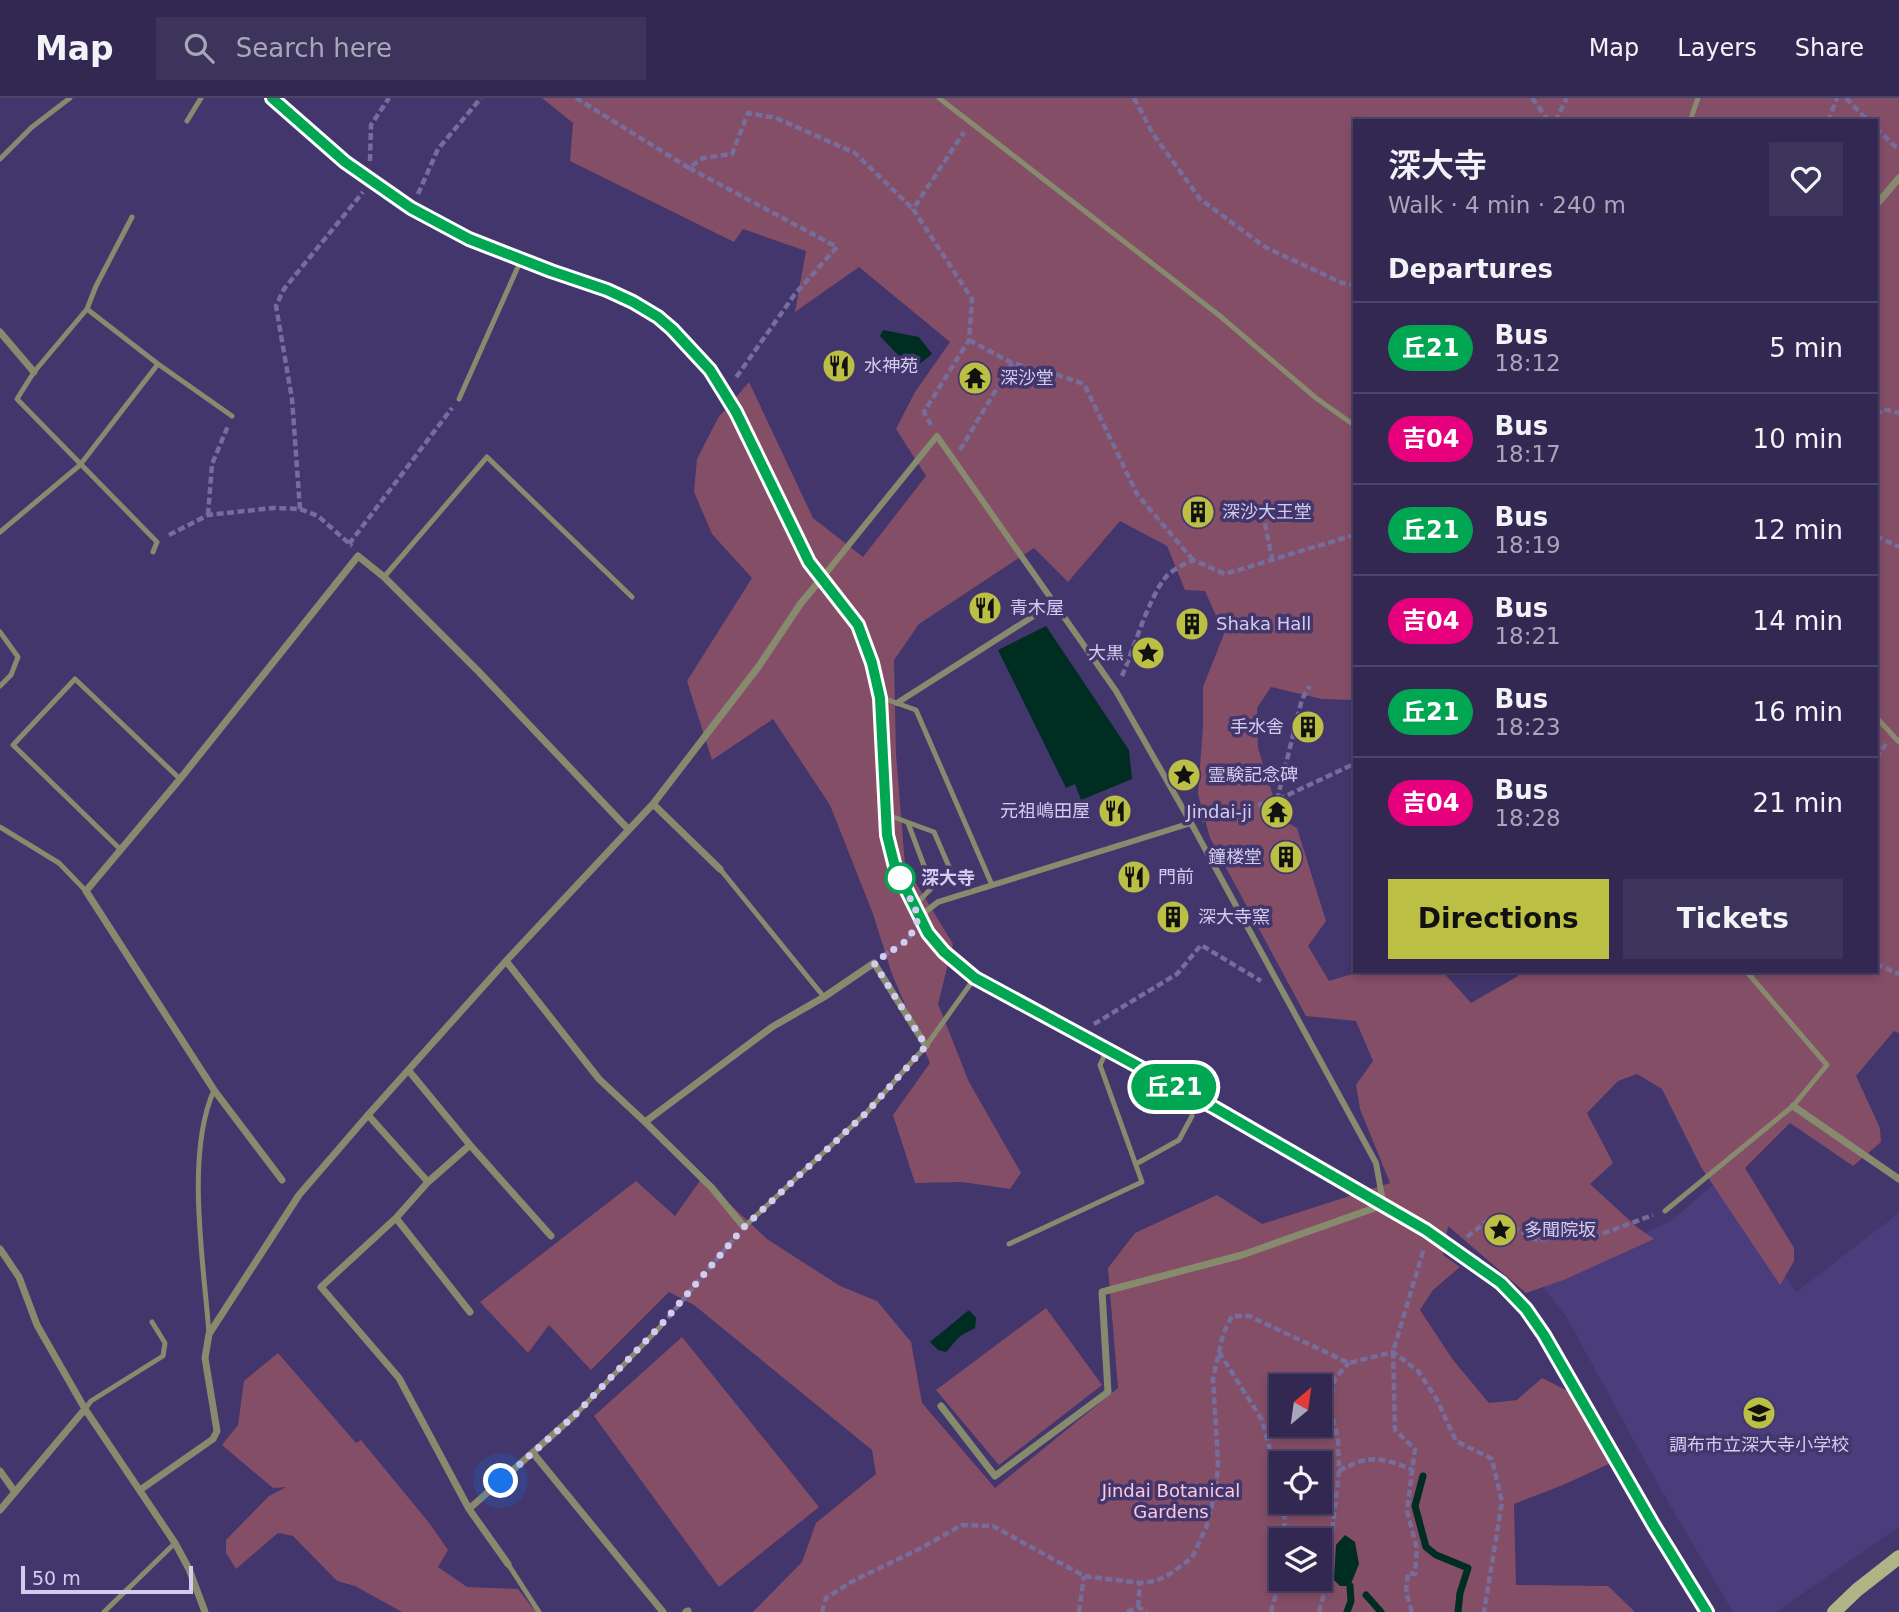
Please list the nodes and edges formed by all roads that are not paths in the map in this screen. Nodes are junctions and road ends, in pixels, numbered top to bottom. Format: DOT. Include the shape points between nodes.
graph roads {
  1 [pos="70,98"];
  2 [pos="201,98"];
  3 [pos="272,98"];
  4 [pos="939,98"];
  5 [pos="1698,98"];
  6 [pos="1691,119"];
  7 [pos="187,121"];
  8 [pos="0,159"];
  9 [pos="1899,178"];
  10 [pos="1878,203"];
  11 [pos="132,217"];
  12 [pos="521,260"];
  13 [pos="87,309"];
  14 [pos="0,332"];
  15 [pos="158,364"];
  16 [pos="34,372"];
  17 [pos="459,399"];
  18 [pos="232,415"];
  19 [pos="1353,424"];
  20 [pos="80,465"];
  21 [pos="0,531"];
  22 [pos="153,552"];
  23 [pos="384,577"];
  24 [pos="822,578"];
  25 [pos="632,597"];
  26 [pos="1054,603"];
  27 [pos="0,632"];
  28 [pos="0,686"];
  29 [pos="880,698"];
  30 [pos="897,704"];
  31 [pos="1878,719"];
  32 [pos="1899,742"];
  33 [pos="180,779"];
  34 [pos="653,804"];
  35 [pos="886,814"];
  36 [pos="908,823"];
  37 [pos="1191,823"];
  38 [pos="0,827"];
  39 [pos="628,829"];
  40 [pos="121,850"];
  41 [pos="720,869"];
  42 [pos="992,885"];
  43 [pos="932,887"];
  44 [pos="86,891"];
  45 [pos="916,911"];
  46 [pos="506,961"];
  47 [pos="1748,973"];
  48 [pos="975,978"];
  49 [pos="824,997"];
  50 [pos="926,1046"];
  51 [pos="1107,1050"];
  52 [pos="409,1071"];
  53 [pos="214,1090"];
  54 [pos="1793,1106"];
  55 [pos="368,1115"];
  56 [pos="1192,1116"];
  57 [pos="645,1122"];
  58 [pos="470,1145"];
  59 [pos="1136,1164"];
  60 [pos="282,1180"];
  61 [pos="1899,1180"];
  62 [pos="428,1182"];
  63 [pos="1383,1205"];
  64 [pos="1665,1212"];
  65 [pos="396,1218"];
  66 [pos="744,1227"];
  67 [pos="551,1236"];
  68 [pos="1009,1244"];
  69 [pos="0,1249"];
  70 [pos="470,1312"];
  71 [pos="152,1322"];
  72 [pos="661,1325"];
  73 [pos="209,1334"];
  74 [pos="941,1406"];
  75 [pos="85,1409"];
  76 [pos="575,1415"];
  77 [pos="533,1454"];
  78 [pos="0,1471"];
  79 [pos="140,1490"];
  80 [pos="15,1492"];
  81 [pos="469,1509"];
  82 [pos="0,1510"];
  83 [pos="174,1544"];
  84 [pos="1899,1558"];
  85 [pos="508,1564"];
  86 [pos="104,1612"];
  87 [pos="205,1612"];
  88 [pos="539,1612"];
  89 [pos="663,1612"];
  90 [pos="1707,1612"];
  91 [pos="1833,1612"];
  1 -- 8 [label="lane"];
  2 -- 7 [label="lane"];
  3 -- 12 [label="street" via="371,182 469,239"];
  4 -- 19 [label="lane"];
  5 -- 6 [label="lane"];
  9 -- 10 [label="street"];
  11 -- 13 [label="lane"];
  12 -- 17 [label="lane"];
  12 -- 24 [label="street" via="607,290 658,317 693,350 724,391 809,562"];
  13 -- 15 [label="lane"];
  13 -- 16 [label="lane"];
  14 -- 16 [label="street"];
  15 -- 18 [label="lane"];
  15 -- 20 [label="lane"];
  16 -- 20 [label="lane" via="17,399"];
  20 -- 21 [label="lane"];
  20 -- 22 [label="lane" via="157,542"];
  23 -- 25 [label="lane" via="487,457"];
  23 -- 33 [label="street" via="358,555"];
  23 -- 39 [label="street"];
  24 -- 26 [label="street" via="937,436"];
  24 -- 29 [label="street" via="858,625"];
  24 -- 34 [label="street"];
  26 -- 30 [label="street"];
  26 -- 37 [label="street" via="1116,691"];
  27 -- 28 [label="lane" via="18,657 11,675"];
  29 -- 30 [label="lane"];
  29 -- 35 [label="street"];
  30 -- 42 [label="lane" via="916,710"];
  31 -- 32 [label="lane"];
  33 -- 40 [label="street"];
  33 -- 40 [label="lane" via="75,679 13,746"];
  34 -- 39 [label="street"];
  34 -- 41 [label="street"];
  35 -- 36 [label="lane"];
  35 -- 45 [label="street" via="895,867"];
  36 -- 43 [label="lane"];
  36 -- 43 [label="lane" via="933,832 950,869"];
  37 -- 42 [label="street"];
  37 -- 63 [label="street" via="1376,1163"];
  38 -- 44 [label="lane" via="59,863"];
  39 -- 46 [label="street"];
  40 -- 44 [label="street"];
  41 -- 49 [label="lane"];
  42 -- 45 [label="street"];
  43 -- 45 [label="lane"];
  44 -- 53 [label="street"];
  45 -- 48 [label="street" via="944,952"];
  46 -- 52 [label="street"];
  46 -- 57 [label="street" via="599,1079"];
  47 -- 54 [label="lane" via="1827,1065"];
  48 -- 50 [label="lane"];
  48 -- 51 [label="street"];
  49 -- 50 [label="street" via="874,963"];
  49 -- 57 [label="street" via="772,1027"];
  50 -- 66 [label="lane" via="867,1112"];
  51 -- 59 [label="lane" via="1100,1065"];
  51 -- 63 [label="street"];
  52 -- 55 [label="street"];
  52 -- 58 [label="street"];
  53 -- 60 [label="street"];
  53 -- 73 [label="lane" via="206,1107 198,1178"];
  54 -- 61 [label="street"];
  54 -- 64 [label="lane"];
  55 -- 62 [label="street"];
  55 -- 73 [label="street" via="299,1195"];
  56 -- 59 [label="lane" via="1179,1140"];
  57 -- 66 [label="street"];
  58 -- 62 [label="street"];
  58 -- 67 [label="street"];
  59 -- 68 [label="lane" via="1142,1182"];
  62 -- 65 [label="street"];
  63 -- 74 [label="street" via="1242,1255 1102,1292 1108,1392 995,1476"];
  63 -- 90 [label="street" via="1501,1283 1526,1309"];
  65 -- 70 [label="street"];
  65 -- 81 [label="street" via="321,1287 399,1378"];
  69 -- 75 [label="street" via="19,1276 37,1325"];
  71 -- 75 [label="lane" via="165,1343 163,1356"];
  72 -- 76 [label="lane"];
  73 -- 79 [label="street" via="205,1358 217,1431 213,1439"];
  75 -- 79 [label="street"];
  75 -- 80 [label="street"];
  76 -- 77 [label="street"];
  77 -- 81 [label="street"];
  77 -- 89 [label="street"];
  78 -- 80 [label="street"];
  79 -- 83 [label="street"];
  80 -- 82 [label="street"];
  81 -- 85 [label="street"];
  83 -- 86 [label="lane"];
  83 -- 87 [label="street"];
  84 -- 91 [label="main road"];
  85 -- 88 [label="lane"];
}
